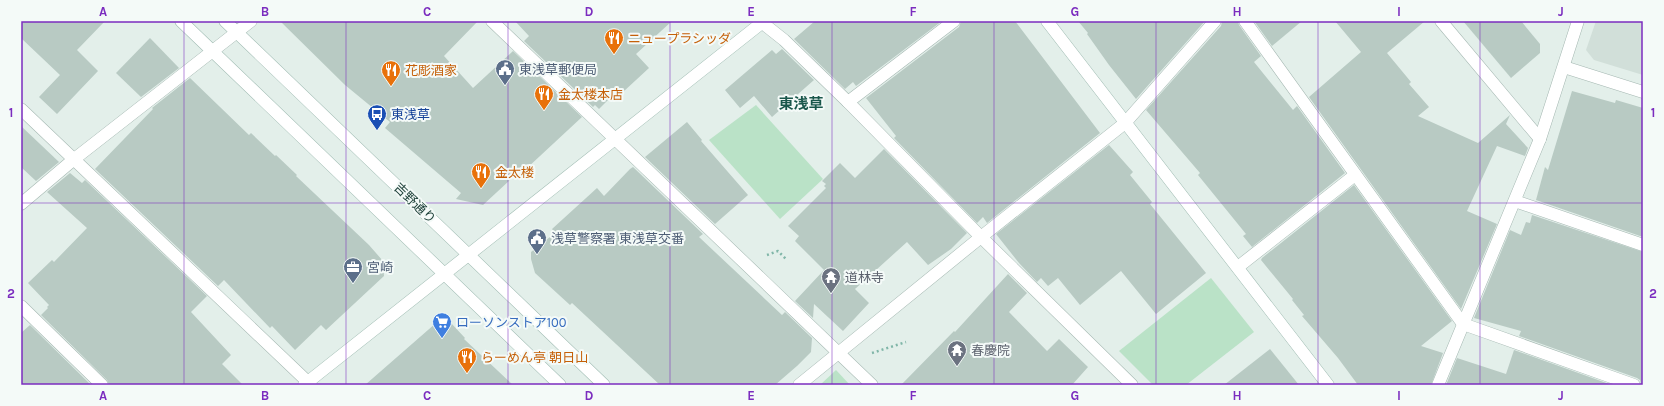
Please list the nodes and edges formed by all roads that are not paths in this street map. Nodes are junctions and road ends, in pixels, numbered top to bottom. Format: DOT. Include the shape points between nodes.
graph roads {
  1 [pos="181,21"];
  2 [pos="225,21"];
  3 [pos="251,21"];
  4 [pos="492,21"];
  5 [pos="954,21"];
  6 [pos="1047,21"];
  7 [pos="1215,21"];
  8 [pos="1245,21"];
  9 [pos="1441,21"];
  10 [pos="1578,21"];
  11 [pos="762,22"];
  12 [pos="237,32"];
  13 [pos="212,51"];
  14 [pos="1564,67"];
  15 [pos="1643,92"];
  16 [pos="848,102"];
  17 [pos="21,109"];
  18 [pos="1125,123"];
  19 [pos="615,139"];
  20 [pos="1540,139"];
  21 [pos="73,160"];
  22 [pos="1355,175"];
  23 [pos="1515,201"];
  24 [pos="21,204"];
  25 [pos="981,237"];
  26 [pos="1643,246"];
  27 [pos="469,255"];
  28 [pos="1238,267"];
  29 [pos="444,274"];
  30 [pos="21,306"];
  31 [pos="1463,324"];
  32 [pos="839,353"];
  33 [pos="308,384"];
  34 [pos="102,385"];
  35 [pos="560,385"];
  36 [pos="604,385"];
  37 [pos="799,385"];
  38 [pos="872,385"];
  39 [pos="1132,385"];
  40 [pos="1328,385"];
  41 [pos="1438,385"];
  42 [pos="1634,385"];
  1 -- 13 [label="street"];
  2 -- 12 [label="street, 吉野通り"];
  3 -- 12 [label="street"];
  4 -- 19 [label="street"];
  5 -- 16 [label="street"];
  6 -- 18 [label="street"];
  7 -- 18 [label="street"];
  8 -- 22 [label="street"];
  9 -- 20 [label="street"];
  10 -- 14 [label="street"];
  11 -- 16 [label="street"];
  11 -- 19 [label="street"];
  12 -- 13 [label="street"];
  12 -- 27 [label="street, 吉野通り"];
  13 -- 21 [label="street"];
  13 -- 29 [label="street"];
  14 -- 15 [label="street"];
  14 -- 20 [label="street"];
  16 -- 25 [label="street"];
  17 -- 21 [label="street"];
  18 -- 25 [label="street"];
  18 -- 28 [label="street"];
  19 -- 27 [label="street"];
  19 -- 32 [label="street"];
  20 -- 23 [label="street"];
  21 -- 24 [label="street"];
  21 -- 33 [label="street"];
  22 -- 28 [label="street"];
  22 -- 31 [label="street"];
  23 -- 26 [label="street"];
  23 -- 31 [label="street"];
  25 -- 32 [label="street"];
  25 -- 39 [label="street"];
  27 -- 29 [label="street"];
  27 -- 36 [label="street, 吉野通り"];
  28 -- 40 [label="street"];
  29 -- 33 [label="street"];
  29 -- 35 [label="street"];
  30 -- 34 [label="street"];
  31 -- 41 [label="street"];
  31 -- 42 [label="street"];
  32 -- 37 [label="street"];
  32 -- 38 [label="street"];
}
